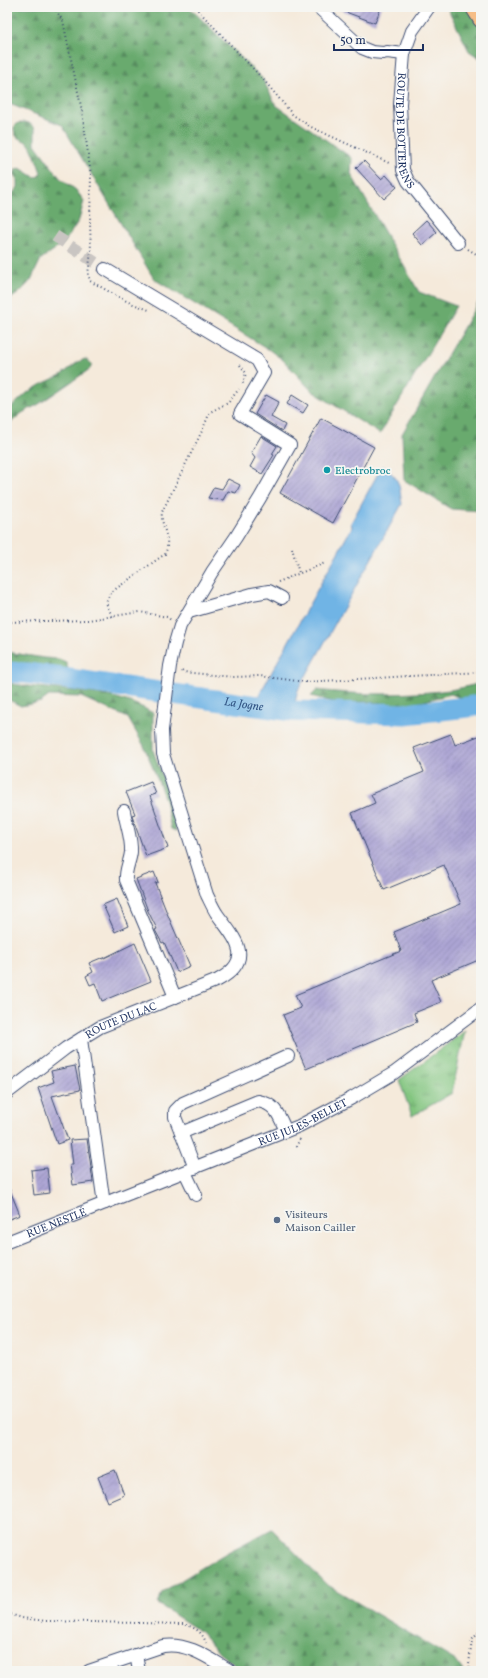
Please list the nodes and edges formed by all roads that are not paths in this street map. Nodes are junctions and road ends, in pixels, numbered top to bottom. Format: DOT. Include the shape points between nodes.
graph roads {
  1 [pos="318,7"];
  2 [pos="429,7"];
  3 [pos="473,7"];
  4 [pos="481,20"];
  5 [pos="404,54"];
  6 [pos="458,243"];
  7 [pos="105,269"];
  8 [pos="282,598"];
  9 [pos="189,612"];
  10 [pos="124,811"];
  11 [pos="175,997"];
  12 [pos="481,1008"];
  13 [pos="81,1039"];
  14 [pos="288,1056"];
  15 [pos="7,1093"];
  16 [pos="286,1131"];
  17 [pos="181,1132"];
  18 [pos="190,1170"];
  19 [pos="196,1195"];
  20 [pos="105,1203"];
  21 [pos="7,1242"];
  22 [pos="136,1656"];
  23 [pos="89,1671"];
  24 [pos="139,1671"];
  25 [pos="231,1671"];
  1 -- 5 [label="street" via="362,48 372,52"];
  2 -- 5 [label="street, ROUTE DE BOTTERENS" via="412,31"];
  3 -- 4 [label="main road"];
  5 -- 6 [label="street, ROUTE DE BOTTERENS" via="400,104 403,170 408,181"];
  7 -- 9 [label="street" via="257,360 264,372 240,414 290,445"];
  8 -- 9 [label="street" via="269,591 245,595"];
  9 -- 11 [label="street, ROUTE DU LAC" via="180,626 174,643 163,722 163,754 207,895 237,942 239,959 234,969 226,976"];
  10 -- 11 [label="street" via="131,845 126,880"];
  11 -- 13 [label="street, ROUTE DU LAC" via="107,1024"];
  12 -- 16 [label="street, RUE JULES-BELLET" via="374,1086"];
  13 -- 15 [label="street, ROUTE DU LAC"];
  13 -- 20 [label="street"];
  14 -- 17 [label="street" via="179,1106 175,1111 175,1117"];
  16 -- 17 [label="street" via="277,1111 272,1106 258,1101"];
  16 -- 18 [label="street, RUE JULES-BELLET"];
  17 -- 18 [label="street"];
  18 -- 19 [label="street"];
  18 -- 20 [label="street, RUE JULES-BELLET"];
  20 -- 21 [label="street, RUE NESTLÉ"];
  22 -- 23 [label="street"];
  22 -- 24 [label="street"];
  22 -- 25 [label="street" via="173,1645 185,1646"];
}
